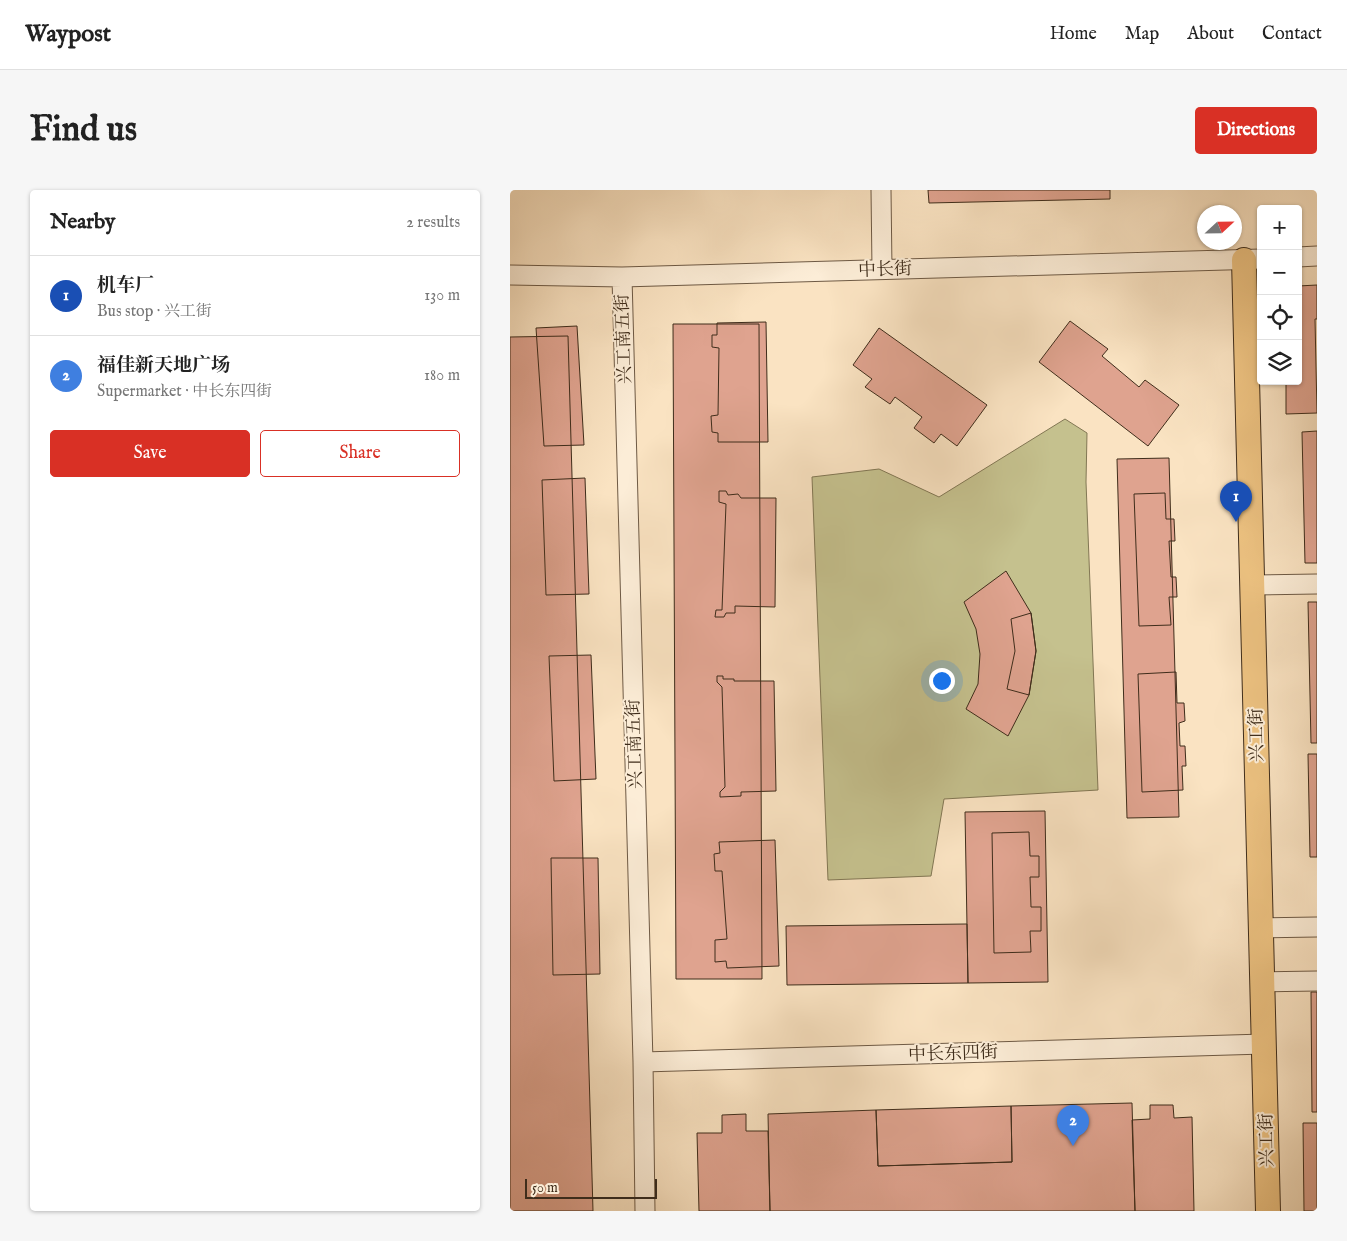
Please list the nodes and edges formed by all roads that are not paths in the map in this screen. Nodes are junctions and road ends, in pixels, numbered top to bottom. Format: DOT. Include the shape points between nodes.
graph roads {
  1 [pos="881,190"];
  2 [pos="1317,256"];
  3 [pos="1302,257"];
  4 [pos="1252,259"];
  5 [pos="882,269"];
  6 [pos="510,274"];
  7 [pos="622,277"];
  8 [pos="1317,584"];
  9 [pos="1252,585"];
  10 [pos="1317,927"];
  11 [pos="1261,928"];
  12 [pos="1317,981"];
  13 [pos="1262,982"];
  14 [pos="1264,1044"];
  15 [pos="643,1062"];
  16 [pos="645,1211"];
  17 [pos="1268,1211"];
  1 -- 5 [label="street"];
  2 -- 3 [label="street"];
  4 -- 5 [label="street, 中长街"];
  4 -- 9 [label="main road, 兴工街"];
  5 -- 7 [label="street, 中长街"];
  6 -- 7 [label="street, 中长街"];
  7 -- 15 [label="street, 兴工南五街"];
  8 -- 9 [label="street"];
  9 -- 11 [label="main road, 兴工街"];
  10 -- 11 [label="street"];
  11 -- 13 [label="main road, 兴工街"];
  12 -- 13 [label="street"];
  13 -- 14 [label="main road, 兴工街"];
  14 -- 15 [label="street, 中长东四街"];
  14 -- 17 [label="main road, 兴工街"];
  15 -- 16 [label="street, 兴工南五街"];
}
